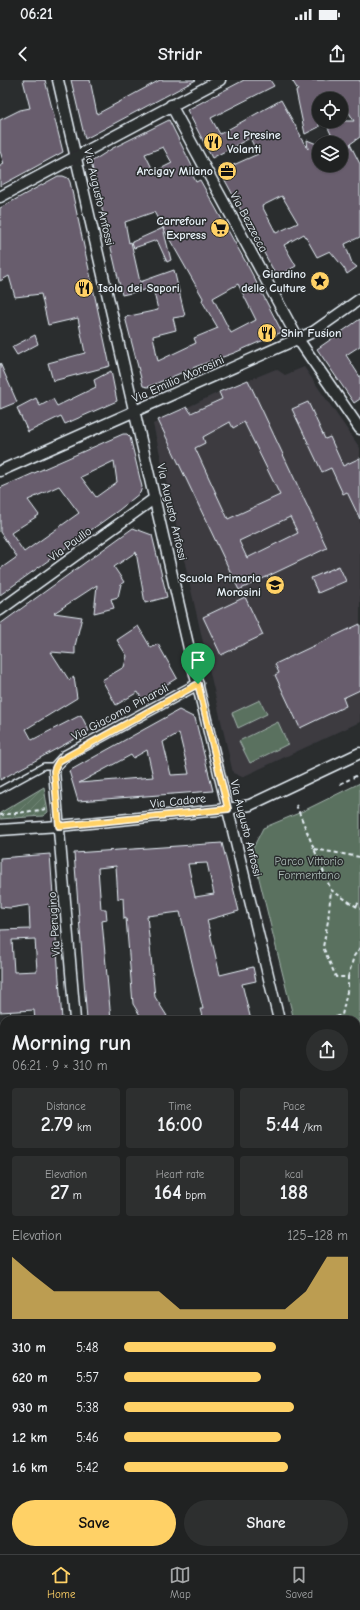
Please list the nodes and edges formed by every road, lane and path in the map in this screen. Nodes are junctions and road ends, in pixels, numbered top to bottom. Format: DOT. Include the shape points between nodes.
graph roads {
  1 [pos="58,80"];
  2 [pos="220,80"];
  3 [pos="172,105"];
  4 [pos="77,157"];
  5 [pos="0,197"];
  6 [pos="360,299"];
  7 [pos="298,339"];
  8 [pos="135,412"];
  9 [pos="357,417"];
  10 [pos="360,429"];
  11 [pos="0,472"];
  12 [pos="155,498"];
  13 [pos="0,610"];
  14 [pos="198,684"];
  15 [pos="360,753"];
  16 [pos="56,766"];
  17 [pos="360,774"];
  18 [pos="340,784"];
  19 [pos="0,790"];
  20 [pos="296,804"];
  21 [pos="49,809"];
  22 [pos="228,809"];
  23 [pos="0,815"];
  24 [pos="59,826"];
  25 [pos="0,830"];
  26 [pos="314,849"];
  27 [pos="360,857"];
  28 [pos="331,890"];
  29 [pos="360,901"];
  30 [pos="356,906"];
  31 [pos="360,909"];
  32 [pos="360,948"];
  33 [pos="348,977"];
  34 [pos="342,1014"];
  35 [pos="74,1016"];
  36 [pos="278,1016"];
  37 [pos="335,1016"];
  1 -- 4 [label="street, Via Augusto Anfossi"];
  2 -- 3 [label="street"];
  3 -- 4 [label="street"];
  3 -- 7 [label="street, Via Bezzecca"];
  4 -- 5 [label="street"];
  4 -- 8 [label="street, Via Augusto Anfossi"];
  6 -- 7 [label="street, Via Emilio Morosini" via="313,332"];
  7 -- 8 [label="street, Via Emilio Morosini"];
  7 -- 9 [label="street, Via Bezzecca"];
  8 -- 11 [label="street, Via Emilio Morosini"];
  8 -- 12 [label="street, Via Augusto Anfossi"];
  9 -- 10 [label="street, Via Bezzecca"];
  12 -- 13 [label="street, Via Paullo"];
  12 -- 14 [label="street, Via Augusto Anfossi"];
  14 -- 16 [label="street, Via Giacomo Pinaroli" via="65,756"];
  14 -- 22 [label="street, Via Augusto Anfossi"];
  15 -- 22 [label="street, Via Cadore" via="250,805"];
  16 -- 19 [label="lane" via="44,766"];
  16 -- 24 [label="street" via="54,771"];
  17 -- 18 [label="path"];
  20 -- 26 [label="path"];
  21 -- 23 [label="path"];
  22 -- 24 [label="street, Via Cadore"];
  22 -- 36 [label="street, Via Augusto Anfossi"];
  24 -- 25 [label="street, Via Cadore"];
  24 -- 35 [label="street, Via Perugino"];
  26 -- 27 [label="path"];
  26 -- 28 [label="path"];
  28 -- 30 [label="path"];
  28 -- 33 [label="path" via="323,947 336,977"];
  29 -- 30 [label="path"];
  30 -- 31 [label="path"];
  32 -- 33 [label="path" via="354,956"];
  33 -- 34 [label="path"];
  34 -- 37 [label="path"];
}
